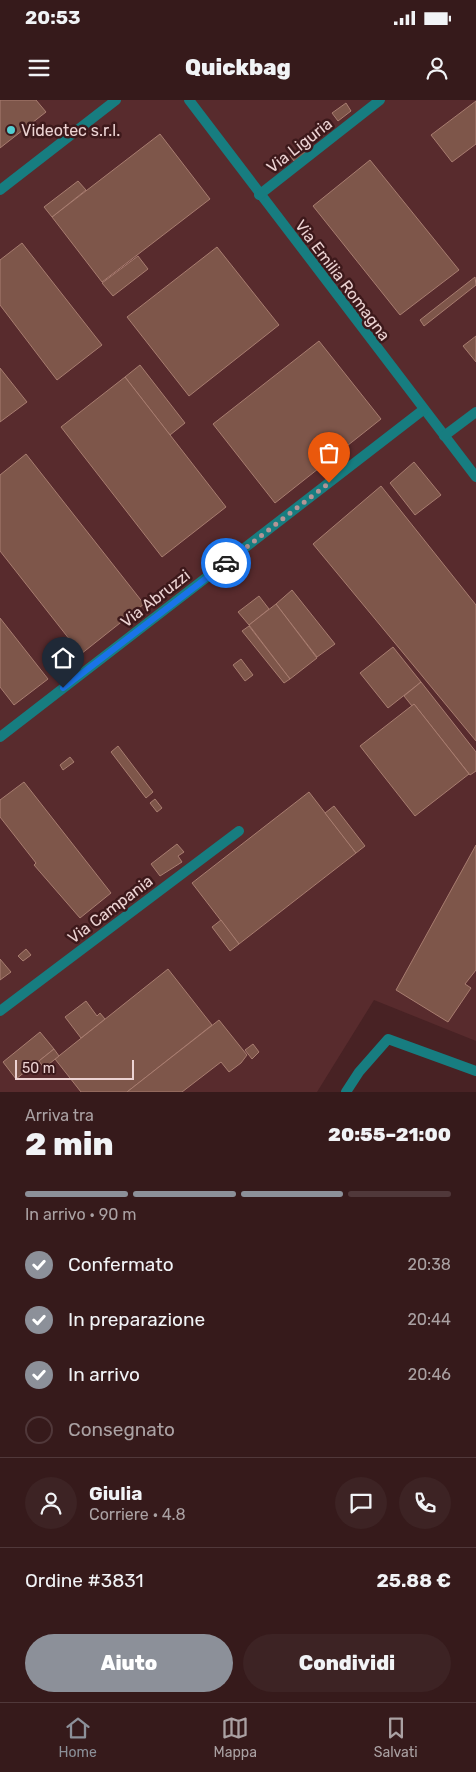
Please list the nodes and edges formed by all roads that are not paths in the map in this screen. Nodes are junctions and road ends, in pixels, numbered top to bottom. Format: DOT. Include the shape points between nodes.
graph roads {
  1 [pos="116,100"];
  2 [pos="188,100"];
  3 [pos="380,100"];
  4 [pos="0,190"];
  5 [pos="259,195"];
  6 [pos="423,410"];
  7 [pos="476,412"];
  8 [pos="444,436"];
  9 [pos="476,477"];
  10 [pos="0,737"];
  11 [pos="239,831"];
  12 [pos="0,1011"];
  13 [pos="476,1071"];
  14 [pos="346,1092"];
  1 -- 4 [label="street"];
  2 -- 5 [label="street, Via Emilia Romagna"];
  3 -- 5 [label="street, Via Liguria"];
  5 -- 6 [label="street, Via Emilia Romagna"];
  6 -- 8 [label="street, Via Emilia Romagna"];
  6 -- 10 [label="street, Via Abruzzi"];
  7 -- 8 [label="street"];
  8 -- 9 [label="street, Via Emilia Romagna"];
  11 -- 12 [label="street, Via Campania"];
  13 -- 14 [label="street" via="388,1039"];
}
